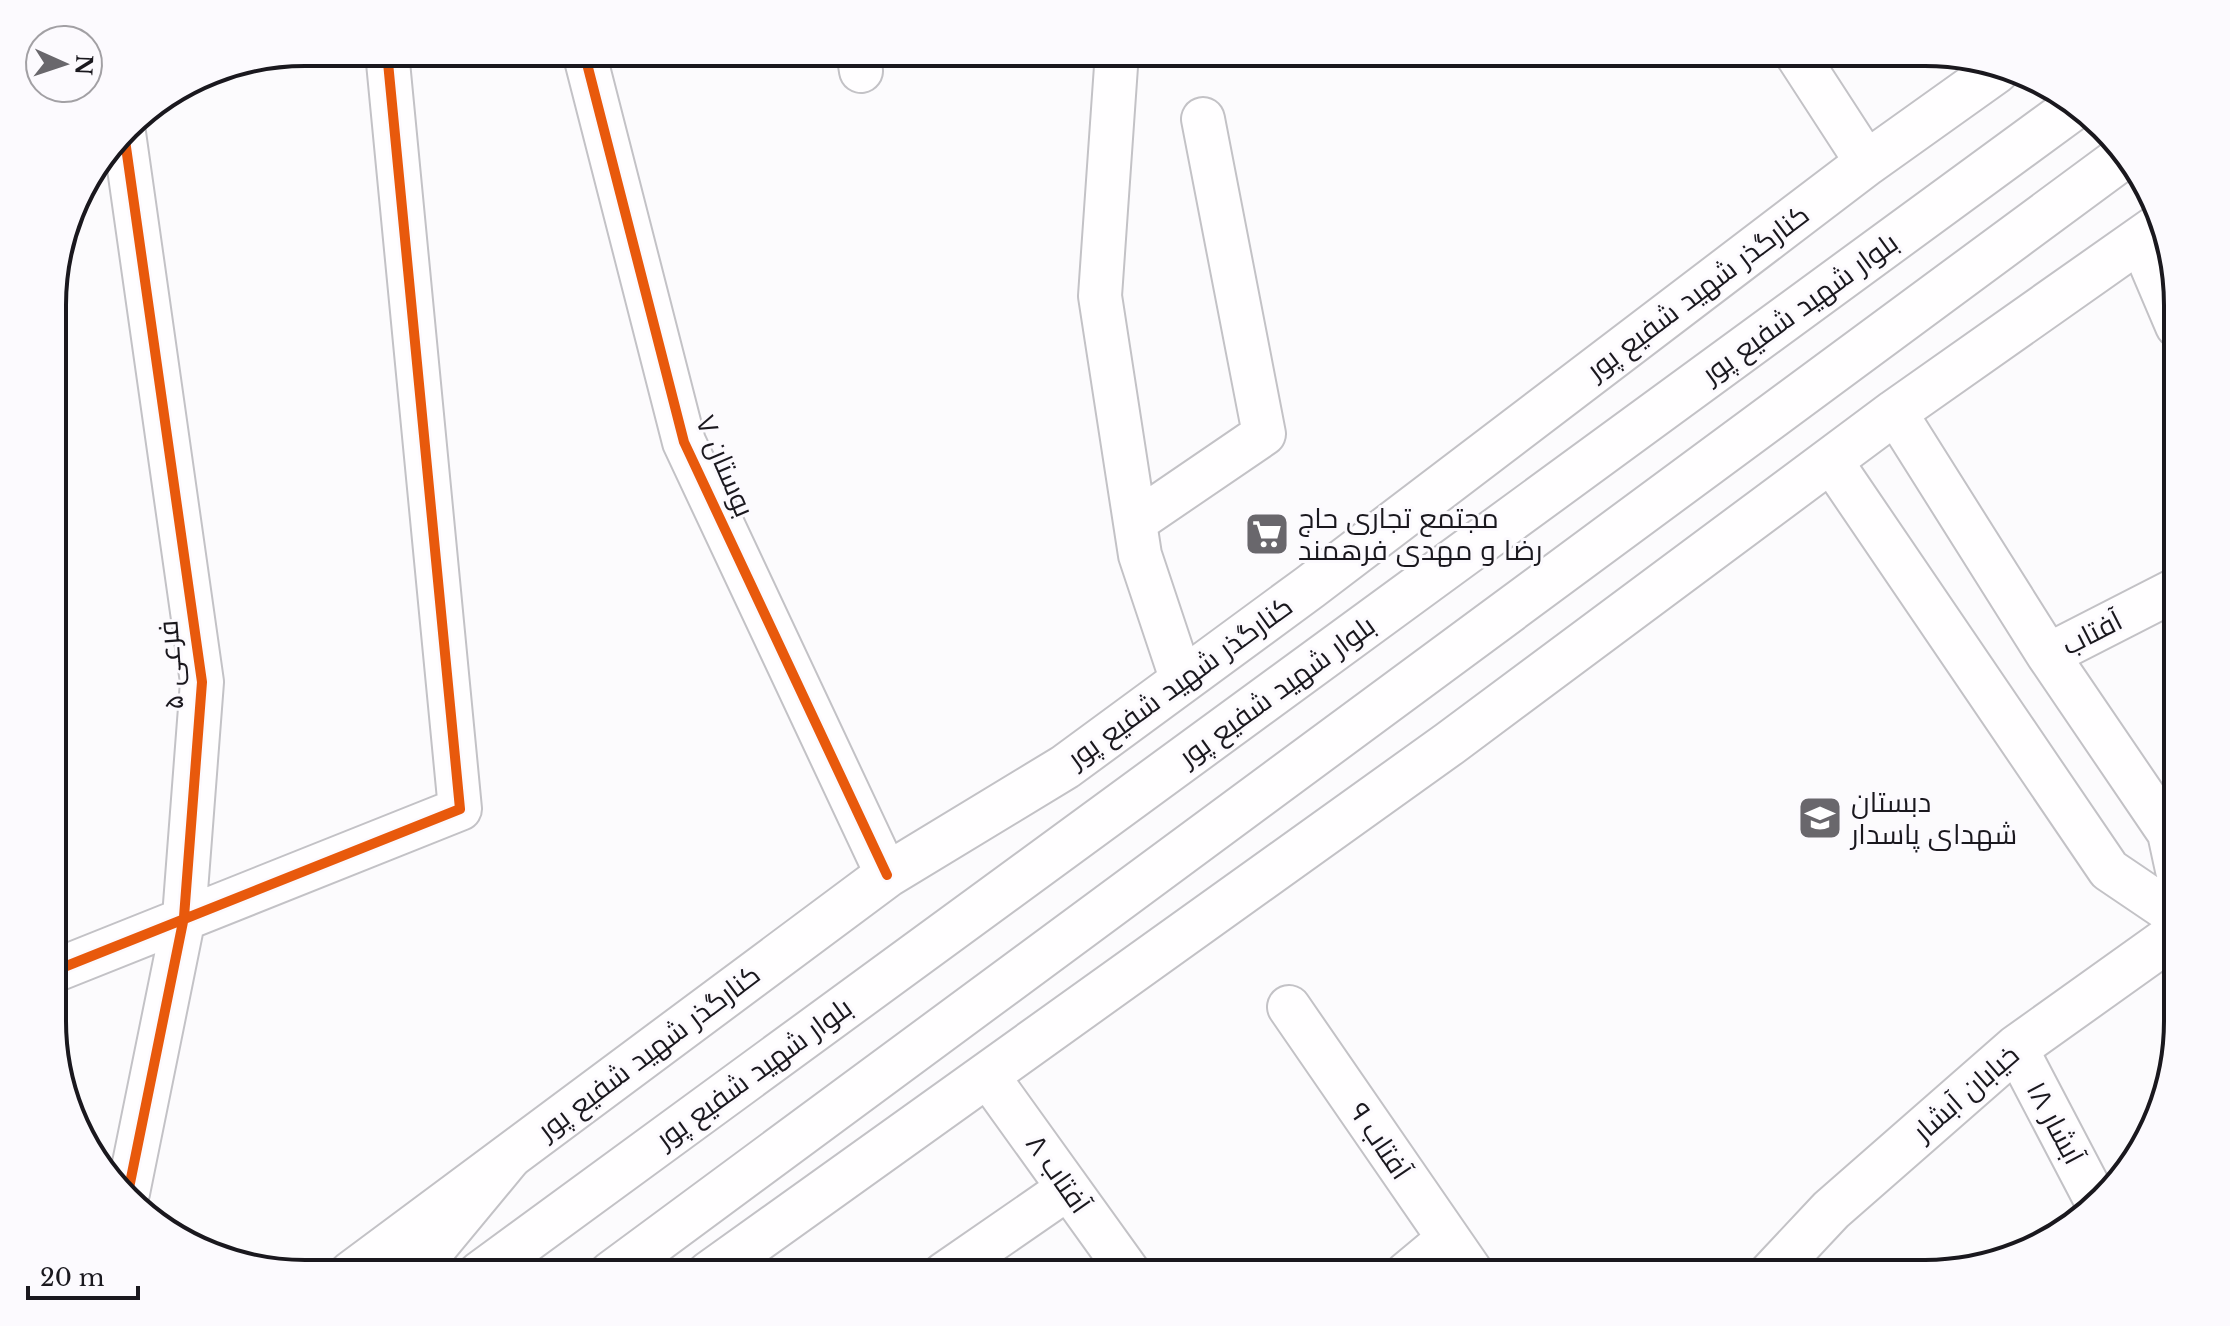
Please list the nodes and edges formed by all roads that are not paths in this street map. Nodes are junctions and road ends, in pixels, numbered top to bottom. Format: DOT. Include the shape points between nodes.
graph roads {
  1 [pos="388,66"];
  2 [pos="588,66"];
  3 [pos="1116,66"];
  4 [pos="1804,66"];
  5 [pos="1990,75"];
  6 [pos="2067,112"];
  7 [pos="1203,119"];
  8 [pos="126,146"];
  9 [pos="2117,162"];
  10 [pos="1867,163"];
  11 [pos="2149,233"];
  12 [pos="2161,272"];
  13 [pos="1895,412"];
  14 [pos="1831,461"];
  15 [pos="1135,522"];
  16 [pos="2163,596"];
  17 [pos="2048,655"];
  18 [pos="1182,681"];
  19 [pos="2163,824"];
  20 [pos="887,875"];
  21 [pos="2163,907"];
  22 [pos="184,917"];
  23 [pos="2163,943"];
  24 [pos="66,966"];
  25 [pos="1289,1007"];
  26 [pos="2016,1048"];
  27 [pos="987,1075"];
  28 [pos="508,1158"];
  29 [pos="130,1184"];
  30 [pos="1067,1189"];
  31 [pos="2092,1192"];
  32 [pos="1448,1239"];
  33 [pos="1424,1259"];
  34 [pos="1462,1259"];
  35 [pos="1785,1259"];
  36 [pos="370,1260"];
  37 [pos="424,1260"];
  38 [pos="499,1260"];
  39 [pos="630,1260"];
  40 [pos="729,1260"];
  41 [pos="965,1260"];
  42 [pos="1119,1260"];
  1 -- 22 [label="street" via="460,809"];
  2 -- 20 [label="street, بوستان ۷" via="684,442"];
  3 -- 15 [label="street" via="1100,296"];
  4 -- 10 [label="street"];
  5 -- 10 [label="main road, کنارگذر شهید شفیع پور"];
  6 -- 38 [label="main road, بلوار شهید شفیع پور"];
  7 -- 15 [label="street" via="1264,434"];
  8 -- 22 [label="street, فرعی ۵" via="202,682"];
  9 -- 39 [label="main road"];
  10 -- 18 [label="main road, کنارگذر شهید شفیع پور"];
  11 -- 12 [label="street"];
  11 -- 13 [label="main road"];
  13 -- 14 [label="main road"];
  13 -- 17 [label="street"];
  14 -- 21 [label="street" via="2109,870"];
  14 -- 27 [label="main road" via="1449,744"];
  15 -- 18 [label="street" via="1140,555"];
  16 -- 17 [label="street, آفتاب"];
  17 -- 19 [label="street"];
  18 -- 20 [label="main road, کنارگذر شهید شفیع پور" via="1065,767"];
  20 -- 28 [label="main road, کنارگذر شهید شفیع پور"];
  22 -- 24 [label="street"];
  22 -- 29 [label="street, فرعی ۵"];
  23 -- 26 [label="main road, خیابان آبشار"];
  25 -- 32 [label="street, آفتاب ۹"];
  26 -- 31 [label="street, آبشار ۱۸"];
  26 -- 35 [label="main road, خیابان آبشار" via="1831,1210"];
  27 -- 30 [label="street, آفتاب ۸"];
  27 -- 40 [label="main road"];
  28 -- 36 [label="main road, کنارگذر شهید شفیع پور"];
  28 -- 37 [label="main road"];
  30 -- 41 [label="street"];
  30 -- 42 [label="street, آفتاب ۸"];
  32 -- 33 [label="street"];
  32 -- 34 [label="street, آفتاب ۹"];
}
